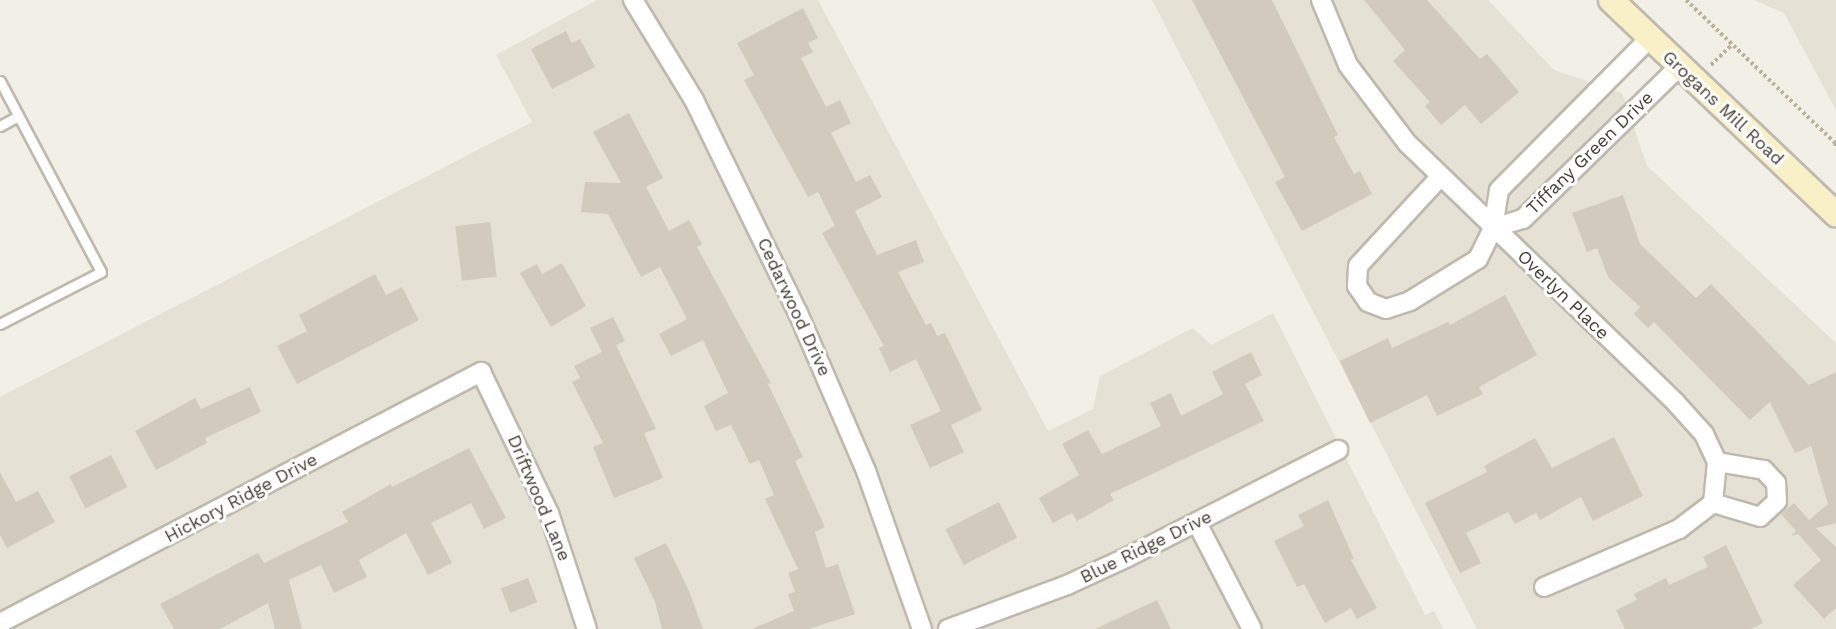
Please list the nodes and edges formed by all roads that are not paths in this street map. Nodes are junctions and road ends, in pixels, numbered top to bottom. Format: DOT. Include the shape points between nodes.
graph roads {
  1 [pos="633,0"];
  2 [pos="1322,0"];
  3 [pos="1611,0"];
  4 [pos="1649,39"];
  5 [pos="1679,67"];
  6 [pos="0,81"];
  7 [pos="18,116"];
  8 [pos="0,126"];
  9 [pos="1441,176"];
  10 [pos="1836,214"];
  11 [pos="1493,228"];
  12 [pos="0,324"];
  13 [pos="481,372"];
  14 [pos="1338,450"];
  15 [pos="1717,462"];
  16 [pos="1713,503"];
  17 [pos="1197,523"];
  18 [pos="1544,587"];
  19 [pos="0,623"];
  20 [pos="587,629"];
  21 [pos="922,629"];
  22 [pos="948,629"];
  23 [pos="1252,629"];
  1 -- 21 [label="street, Cedarwood Drive" via="694,100 798,313 866,471"];
  2 -- 9 [label="street, Overlyn Place" via="1348,66 1407,143"];
  3 -- 4 [label="street, Grogans Mill Road"];
  4 -- 5 [label="street, Grogans Mill Road"];
  4 -- 11 [label="street, Tiffany Green Drive" via="1499,190"];
  5 -- 10 [label="street, Grogans Mill Road"];
  5 -- 11 [label="street, Tiffany Green Drive" via="1523,219"];
  6 -- 7 [label="lane"];
  7 -- 8 [label="lane"];
  7 -- 12 [label="lane" via="101,272"];
  9 -- 11 [label="street, Overlyn Place"];
  9 -- 11 [label="street" via="1358,266 1357,286 1368,302 1386,309 1410,301 1478,259"];
  11 -- 15 [label="street, Overlyn Place" via="1676,403 1704,435"];
  13 -- 19 [label="street, Hickory Ridge Drive"];
  13 -- 20 [label="street, Driftwood Lane" via="549,513"];
  14 -- 17 [label="street, Blue Ridge Drive"];
  15 -- 16 [label="street"];
  15 -- 16 [label="street" via="1764,470 1776,483 1777,501 1760,517"];
  16 -- 18 [label="street" via="1679,529"];
  17 -- 22 [label="street, Blue Ridge Drive" via="1067,585"];
  17 -- 23 [label="street"];
}
